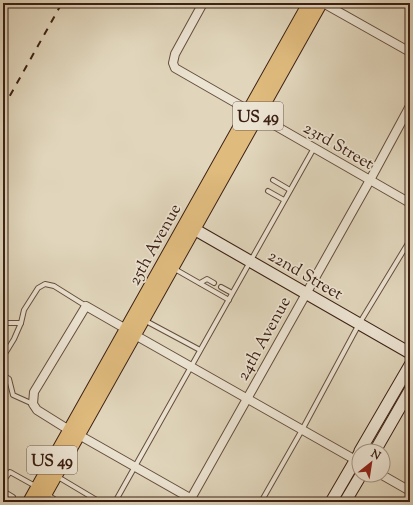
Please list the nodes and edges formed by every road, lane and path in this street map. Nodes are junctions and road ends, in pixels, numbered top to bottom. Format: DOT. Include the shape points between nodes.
graph roads {
  1 [pos="203,3"];
  2 [pos="309,3"];
  3 [pos="322,3"];
  4 [pos="410,52"];
  5 [pos="410,106"];
  6 [pos="253,113"];
  7 [pos="314,148"];
  8 [pos="273,180"];
  9 [pos="370,180"];
  10 [pos="290,190"];
  11 [pos="268,191"];
  12 [pos="284,200"];
  13 [pos="410,203"];
  14 [pos="189,227"];
  15 [pos="410,240"];
  16 [pos="250,262"];
  17 [pos="173,268"];
  18 [pos="200,283"];
  19 [pos="214,283"];
  20 [pos="221,287"];
  21 [pos="232,293"];
  22 [pos="306,293"];
  23 [pos="229,300"];
  24 [pos="86,306"];
  25 [pos="144,319"];
  26 [pos="3,323"];
  27 [pos="21,323"];
  28 [pos="359,324"];
  29 [pos="130,332"];
  30 [pos="200,350"];
  31 [pos="410,353"];
  32 [pos="3,357"];
  33 [pos="410,365"];
  34 [pos="191,367"];
  35 [pos="3,375"];
  36 [pos="410,390"];
  37 [pos="246,398"];
  38 [pos="33,404"];
  39 [pos="302,430"];
  40 [pos="74,433"];
  41 [pos="366,443"];
  42 [pos="380,443"];
  43 [pos="351,454"];
  44 [pos="134,467"];
  45 [pos="351,469"];
  46 [pos="56,476"];
  47 [pos="391,480"];
  48 [pos="3,481"];
  49 [pos="356,483"];
  50 [pos="3,491"];
  51 [pos="410,491"];
  52 [pos="41,494"];
  53 [pos="13,496"];
  54 [pos="192,501"];
  55 [pos="29,502"];
  56 [pos="59,502"];
  57 [pos="100,502"];
  58 [pos="115,502"];
  59 [pos="261,502"];
  60 [pos="331,502"];
  61 [pos="345,502"];
  1 -- 6 [label="street, 23rd Street" via="174,54 175,68"];
  2 -- 6 [label="main road, 25th Avenue / US 49"];
  3 -- 4 [label="street"];
  3 -- 6 [label="main road, 25th Avenue / US 49"];
  5 -- 9 [label="street, 24th Avenue"];
  6 -- 7 [label="street, 23rd Street"];
  6 -- 14 [label="main road, 25th Avenue / US 49"];
  7 -- 9 [label="street, 23rd Street"];
  7 -- 10 [label="lane"];
  8 -- 10 [label="lane"];
  9 -- 13 [label="street, 23rd Street"];
  9 -- 22 [label="street, 24th Avenue"];
  10 -- 12 [label="lane"];
  11 -- 12 [label="lane"];
  12 -- 16 [label="lane"];
  14 -- 16 [label="street, 22nd Street"];
  14 -- 17 [label="main road, 25th Avenue / US 49"];
  14 -- 29 [label="main road, 25th Avenue / US 49"];
  15 -- 28 [label="lane"];
  16 -- 21 [label="lane"];
  16 -- 22 [label="street, 22nd Street"];
  17 -- 18 [label="lane"];
  17 -- 25 [label="main road, 25th Avenue / US 49"];
  18 -- 19 [label="lane" via="207,279"];
  18 -- 23 [label="lane"];
  20 -- 21 [label="lane"];
  21 -- 23 [label="lane"];
  22 -- 28 [label="street, 22nd Street"];
  22 -- 37 [label="street, 24th Avenue"];
  23 -- 30 [label="lane"];
  24 -- 27 [label="lane" via="54,286 45,284 38,288 24,310"];
  24 -- 29 [label="street"];
  24 -- 38 [label="street" via="34,392"];
  25 -- 29 [label="main road, 25th Avenue / US 49"];
  25 -- 30 [label="lane"];
  26 -- 27 [label="lane"];
  27 -- 32 [label="lane"];
  28 -- 31 [label="street, 22nd Street"];
  28 -- 39 [label="lane"];
  29 -- 34 [label="street"];
  29 -- 40 [label="main road, 25th Avenue / US 49"];
  30 -- 34 [label="lane"];
  33 -- 41 [label="street"];
  34 -- 37 [label="street"];
  34 -- 44 [label="lane"];
  35 -- 38 [label="lane" via="8,379 13,395"];
  36 -- 42 [label="street"];
  37 -- 39 [label="street"];
  37 -- 54 [label="street, 24th Avenue"];
  38 -- 40 [label="street" via="37,410"];
  39 -- 43 [label="street"];
  39 -- 59 [label="lane"];
  40 -- 44 [label="street"];
  40 -- 46 [label="main road, 25th Avenue / US 49"];
  40 -- 52 [label="main road, 25th Avenue / US 49"];
  44 -- 54 [label="street"];
  44 -- 58 [label="lane"];
  45 -- 60 [label="street"];
  46 -- 52 [label="main road, 25th Avenue / US 49"];
  46 -- 57 [label="lane"];
  47 -- 51 [label="street"];
  48 -- 52 [label="lane" via="10,472"];
  49 -- 61 [label="street"];
  50 -- 53 [label="lane"];
  52 -- 55 [label="main road, 25th Avenue / US 49"];
  52 -- 56 [label="lane"];
}
